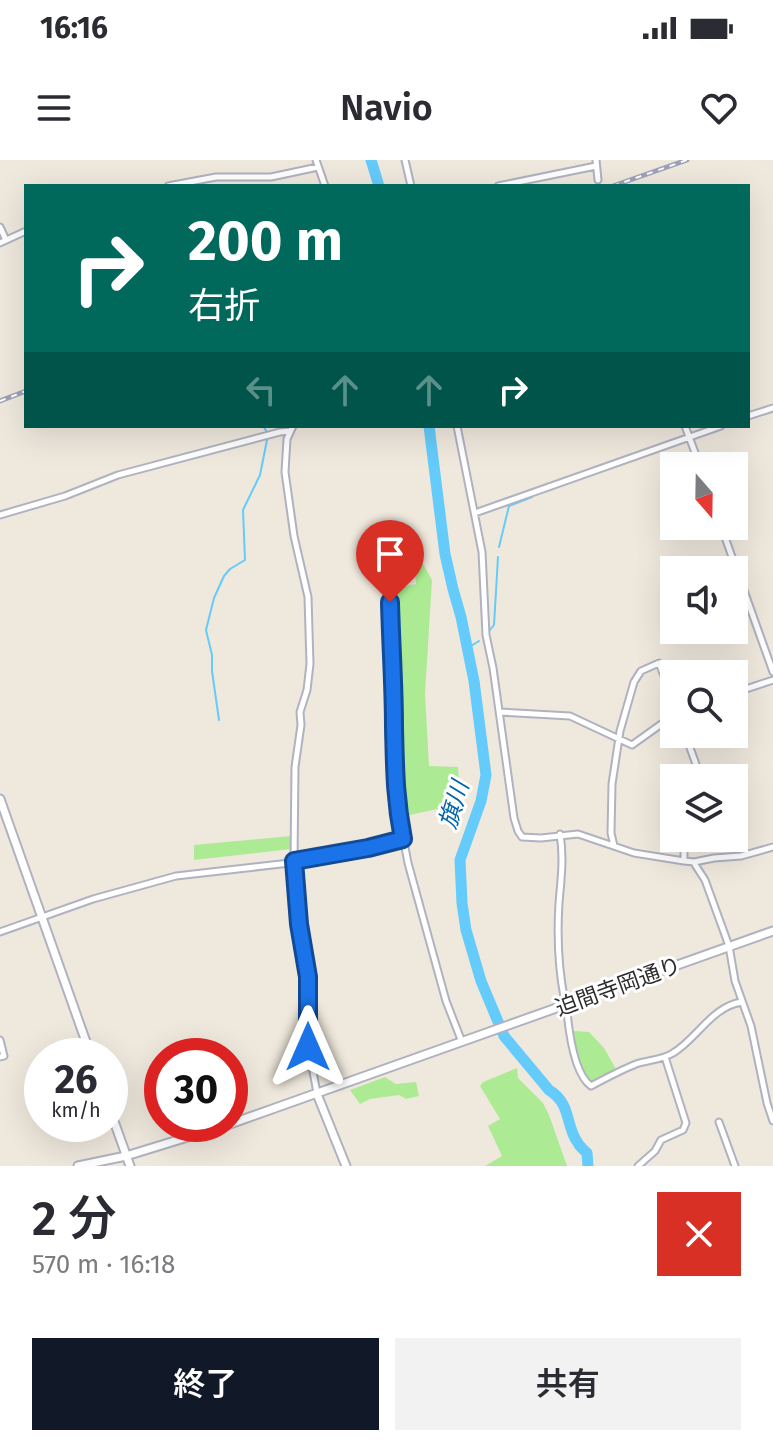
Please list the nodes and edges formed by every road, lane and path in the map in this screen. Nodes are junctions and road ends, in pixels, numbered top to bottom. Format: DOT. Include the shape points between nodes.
graph roads {
  1 [pos="405,160"];
  2 [pos="317,163"];
  3 [pos="596,163"];
  4 [pos="598,180"];
  5 [pos="179,184"];
  6 [pos="324,184"];
  7 [pos="411,184"];
  8 [pos="507,184"];
  9 [pos="0,227"];
  10 [pos="24,232"];
  11 [pos="3,241"];
  12 [pos="773,408"];
  13 [pos="750,415"];
  14 [pos="457,428"];
  15 [pos="686,428"];
  16 [pos="715,428"];
  17 [pos="292,429"];
  18 [pos="689,437"];
  19 [pos="695,452"];
  20 [pos="475,513"];
  21 [pos="0,515"];
  22 [pos="726,540"];
  23 [pos="389,594"];
  24 [pos="660,666"];
  25 [pos="773,672"];
  26 [pos="773,680"];
  27 [pos="748,688"];
  28 [pos="499,712"];
  29 [pos="660,725"];
  30 [pos="618,740"];
  31 [pos="0,799"];
  32 [pos="560,834"];
  33 [pos="403,839"];
  34 [pos="614,846"];
  35 [pos="773,847"];
  36 [pos="684,852"];
  37 [pos="294,861"];
  38 [pos="684,861"];
  39 [pos="694,862"];
  40 [pos="41,916"];
  41 [pos="773,931"];
  42 [pos="0,932"];
  43 [pos="729,946"];
  44 [pos="564,997"];
  45 [pos="742,1002"];
  46 [pos="567,1012"];
  47 [pos="85,1038"];
  48 [pos="0,1040"];
  49 [pos="463,1042"];
  50 [pos="0,1057"];
  51 [pos="665,1057"];
  52 [pos="317,1094"];
  53 [pos="248,1118"];
  54 [pos="773,1121"];
  55 [pos="719,1122"];
  56 [pos="121,1142"];
  57 [pos="172,1142"];
  58 [pos="126,1156"];
  59 [pos="648,1157"];
  60 [pos="78,1166"];
  61 [pos="130,1166"];
  62 [pos="346,1166"];
  63 [pos="638,1166"];
  64 [pos="655,1166"];
  65 [pos="735,1166"];
  1 -- 7 [label="street"];
  2 -- 5 [label="street" via="271,177 216,177"];
  2 -- 6 [label="street"];
  3 -- 4 [label="street"];
  3 -- 8 [label="street"];
  9 -- 11 [label="street"];
  10 -- 11 [label="street"];
  12 -- 13 [label="street"];
  14 -- 20 [label="street"];
  15 -- 18 [label="street"];
  16 -- 18 [label="street"];
  17 -- 21 [label="street" via="118,475"];
  17 -- 37 [label="street" via="285,447 285,472 308,597 310,664 295,767"];
  18 -- 19 [label="street"];
  18 -- 20 [label="street"];
  20 -- 28 [label="street"];
  22 -- 25 [label="street"];
  23 -- 33 [label="street" via="394,767"];
  24 -- 30 [label="street" via="638,675"];
  26 -- 27 [label="street"];
  28 -- 30 [label="street" via="570,716"];
  28 -- 32 [label="street" via="518,831 529,838"];
  29 -- 30 [label="street" via="635,744"];
  30 -- 34 [label="street" via="611,808"];
  31 -- 40 [label="street"];
  32 -- 34 [label="street" via="586,835"];
  32 -- 44 [label="street" via="558,954"];
  33 -- 37 [label="street"];
  33 -- 49 [label="street" via="446,1001"];
  34 -- 38 [label="street"];
  35 -- 39 [label="street"];
  36 -- 38 [label="street"];
  37 -- 40 [label="street" via="176,876"];
  37 -- 52 [label="street" via="308,977 307,1039"];
  38 -- 39 [label="street"];
  39 -- 43 [label="street"];
  40 -- 42 [label="street"];
  40 -- 47 [label="street"];
  41 -- 43 [label="street, 迫間寺岡通り"];
  43 -- 45 [label="street"];
  43 -- 49 [label="street, 迫間寺岡通り"];
  45 -- 51 [label="street" via="718,1013"];
  45 -- 54 [label="street"];
  46 -- 51 [label="street" via="578,1063 591,1086"];
  48 -- 50 [label="street"];
  49 -- 52 [label="street, 迫間寺岡通り"];
  51 -- 59 [label="street" via="686,1123 683,1130 661,1140"];
  52 -- 53 [label="street, 迫間寺岡通り"];
  52 -- 62 [label="street"];
  55 -- 65 [label="street"];
  56 -- 58 [label="street"];
  57 -- 58 [label="street, 迫間寺岡通り"];
  58 -- 60 [label="street, 迫間寺岡通り"];
  58 -- 61 [label="street"];
  59 -- 63 [label="street"];
  59 -- 64 [label="street"];
}
